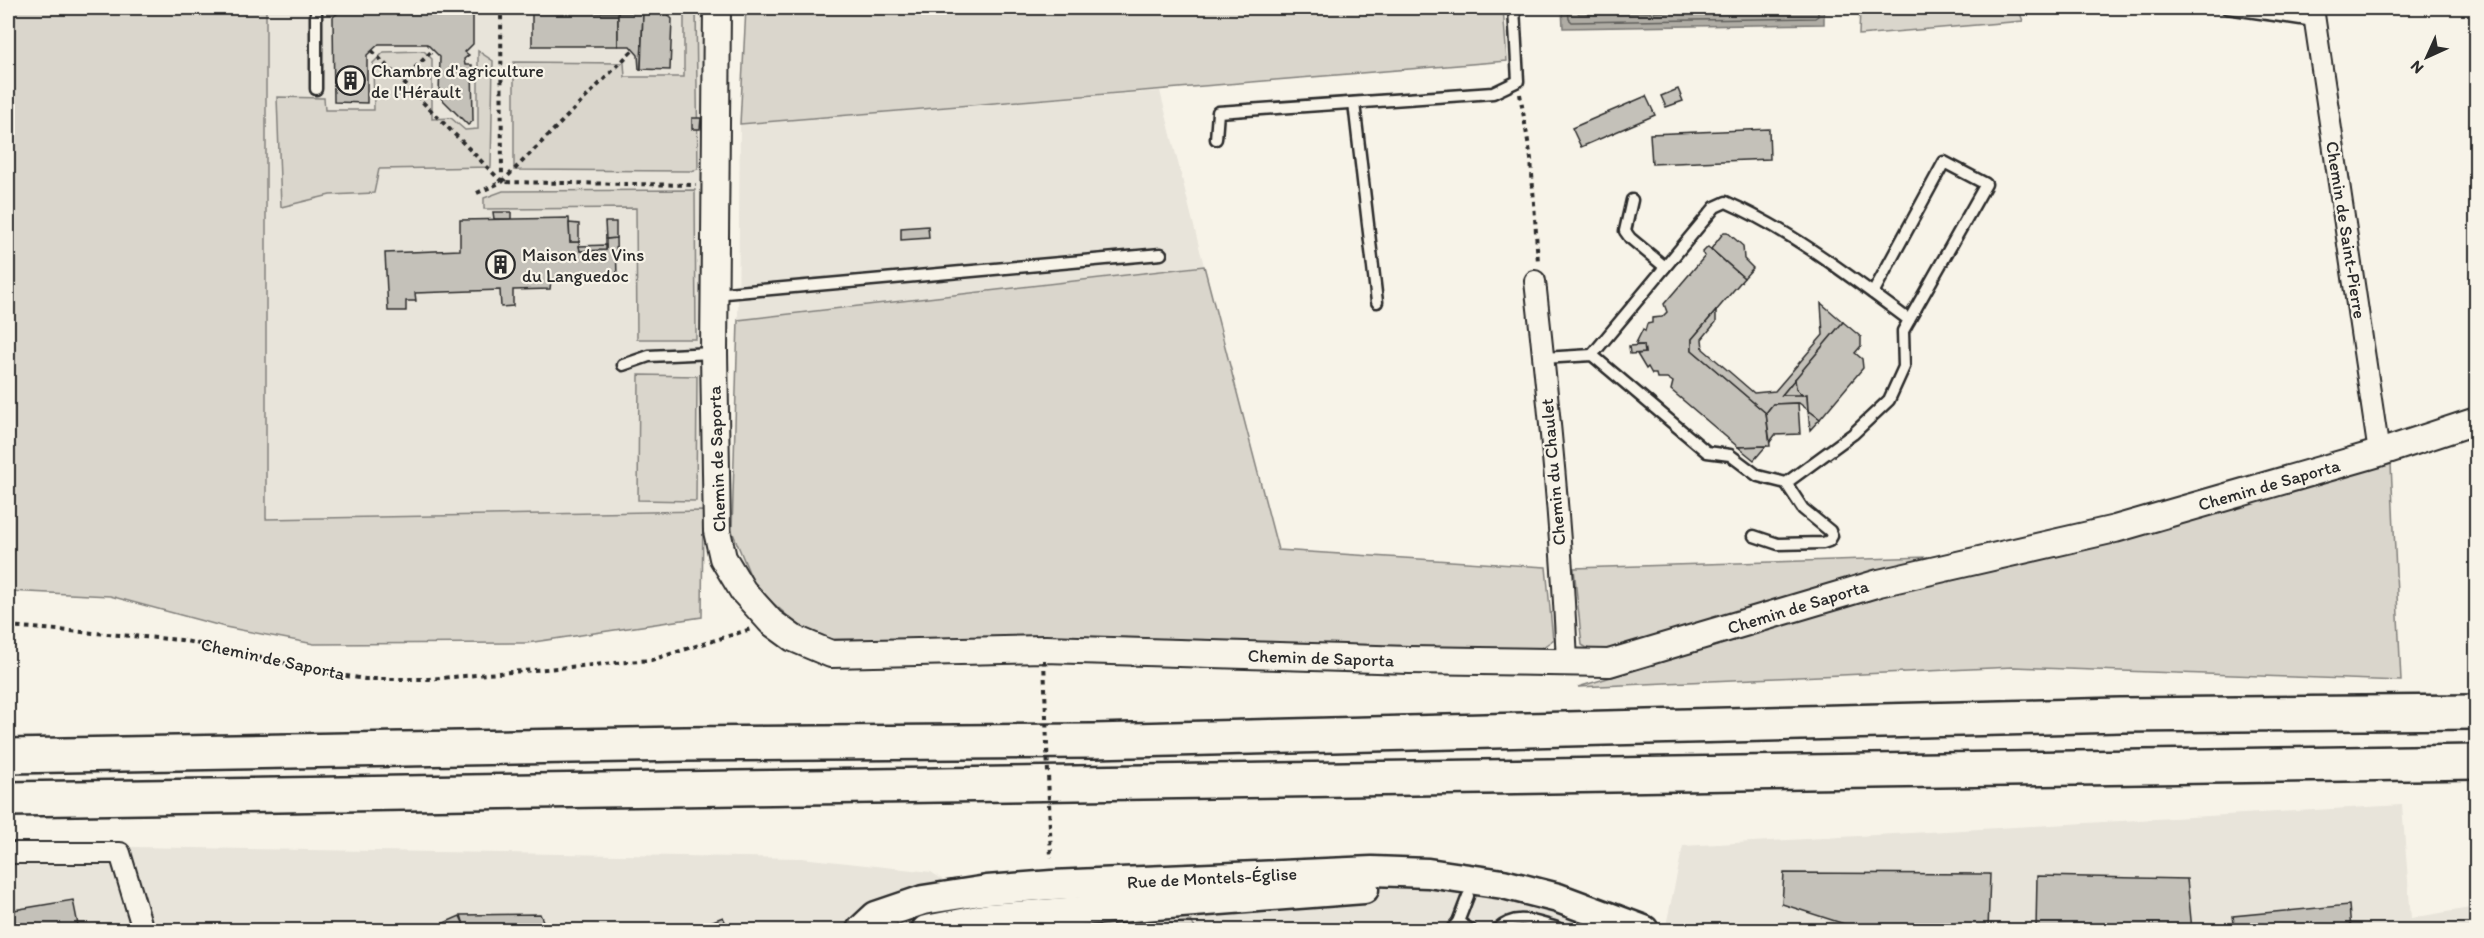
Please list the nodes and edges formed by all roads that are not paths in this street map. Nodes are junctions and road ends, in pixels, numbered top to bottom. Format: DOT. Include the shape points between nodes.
graph roads {
  1 [pos="316,8"];
  2 [pos="717,8"];
  3 [pos="1514,8"];
  4 [pos="2227,8"];
  5 [pos="2313,14"];
  6 [pos="316,89"];
  7 [pos="1354,103"];
  8 [pos="1216,139"];
  9 [pos="1632,200"];
  10 [pos="1161,254"];
  11 [pos="1665,267"];
  12 [pos="1535,281"];
  13 [pos="1873,293"];
  14 [pos="715,294"];
  15 [pos="1377,302"];
  16 [pos="1909,320"];
  17 [pos="714,353"];
  18 [pos="1592,355"];
  19 [pos="1543,358"];
  20 [pos="623,365"];
  21 [pos="2476,421"];
  22 [pos="2379,453"];
  23 [pos="1786,483"];
  24 [pos="1754,536"];
  25 [pos="1567,663"];
  26 [pos="2476,712"];
  27 [pos="8,733"];
  28 [pos="60,755"];
  29 [pos="8,756"];
  30 [pos="2476,762"];
  31 [pos="8,799"];
  32 [pos="8,853"];
  33 [pos="1469,887"];
  34 [pos="953,896"];
  35 [pos="1024,922"];
  36 [pos="1454,926"];
  37 [pos="960,928"];
  38 [pos="143,930"];
  39 [pos="861,930"];
  40 [pos="926,930"];
  41 [pos="1471,930"];
  42 [pos="1497,930"];
  43 [pos="1560,930"];
  44 [pos="1644,930"];
  1 -- 6 [label="lane"];
  2 -- 14 [label="street, Chemin de Saporta"];
  3 -- 7 [label="lane" via="1518,81 1493,93"];
  4 -- 5 [label="lane"];
  5 -- 22 [label="street, Chemin de Saint-Pierre"];
  7 -- 8 [label="lane" via="1218,112"];
  7 -- 15 [label="lane"];
  9 -- 11 [label="lane" via="1625,231"];
  10 -- 14 [label="lane"];
  11 -- 13 [label="lane" via="1715,207 1726,202 1757,216"];
  11 -- 18 [label="lane"];
  12 -- 19 [label="street, Chemin du Chaulet"];
  13 -- 16 [label="lane"];
  13 -- 16 [label="lane" via="1944,162 1986,184"];
  14 -- 17 [label="street, Chemin de Saporta"];
  16 -- 23 [label="lane" via="1903,331 1904,367 1890,400 1853,434"];
  17 -- 20 [label="lane" via="649,356"];
  17 -- 25 [label="street, Chemin de Saporta" via="717,531 723,558 771,622 793,638 831,654 1045,649"];
  18 -- 19 [label="lane"];
  18 -- 23 [label="lane" via="1707,452 1730,455 1758,476"];
  19 -- 25 [label="street, Chemin du Chaulet"];
  21 -- 22 [label="street, Chemin de Saporta"];
  22 -- 25 [label="street, Chemin de Saporta" via="2115,529 1879,583 1608,663"];
  23 -- 24 [label="lane" via="1803,509 1830,531 1829,541 1778,544"];
  26 -- 28 [label="highway" via="2120,715 1094,741"];
  27 -- 28 [label="highway"];
  28 -- 29 [label="highway"];
  30 -- 31 [label="highway"];
  32 -- 38 [label="street" via="120,853"];
  33 -- 34 [label="main road, Rue de Montels-Église" via="1428,873 1349,872 1052,885"];
  33 -- 35 [label="main road, Rue de Montels-Église" via="1437,891 1374,889"];
  33 -- 36 [label="lane"];
  33 -- 44 [label="main road, Rue de Montels-Église" via="1503,884 1558,898"];
  34 -- 37 [label="main road"];
  34 -- 39 [label="main road, Rue de Montels-Église" via="923,900 876,916"];
  35 -- 37 [label="main road, Rue de Montels-Église"];
  36 -- 41 [label="lane"];
  37 -- 40 [label="main road, Rue de Montels-Église"];
  42 -- 43 [label="lane" via="1518,919"];
}
